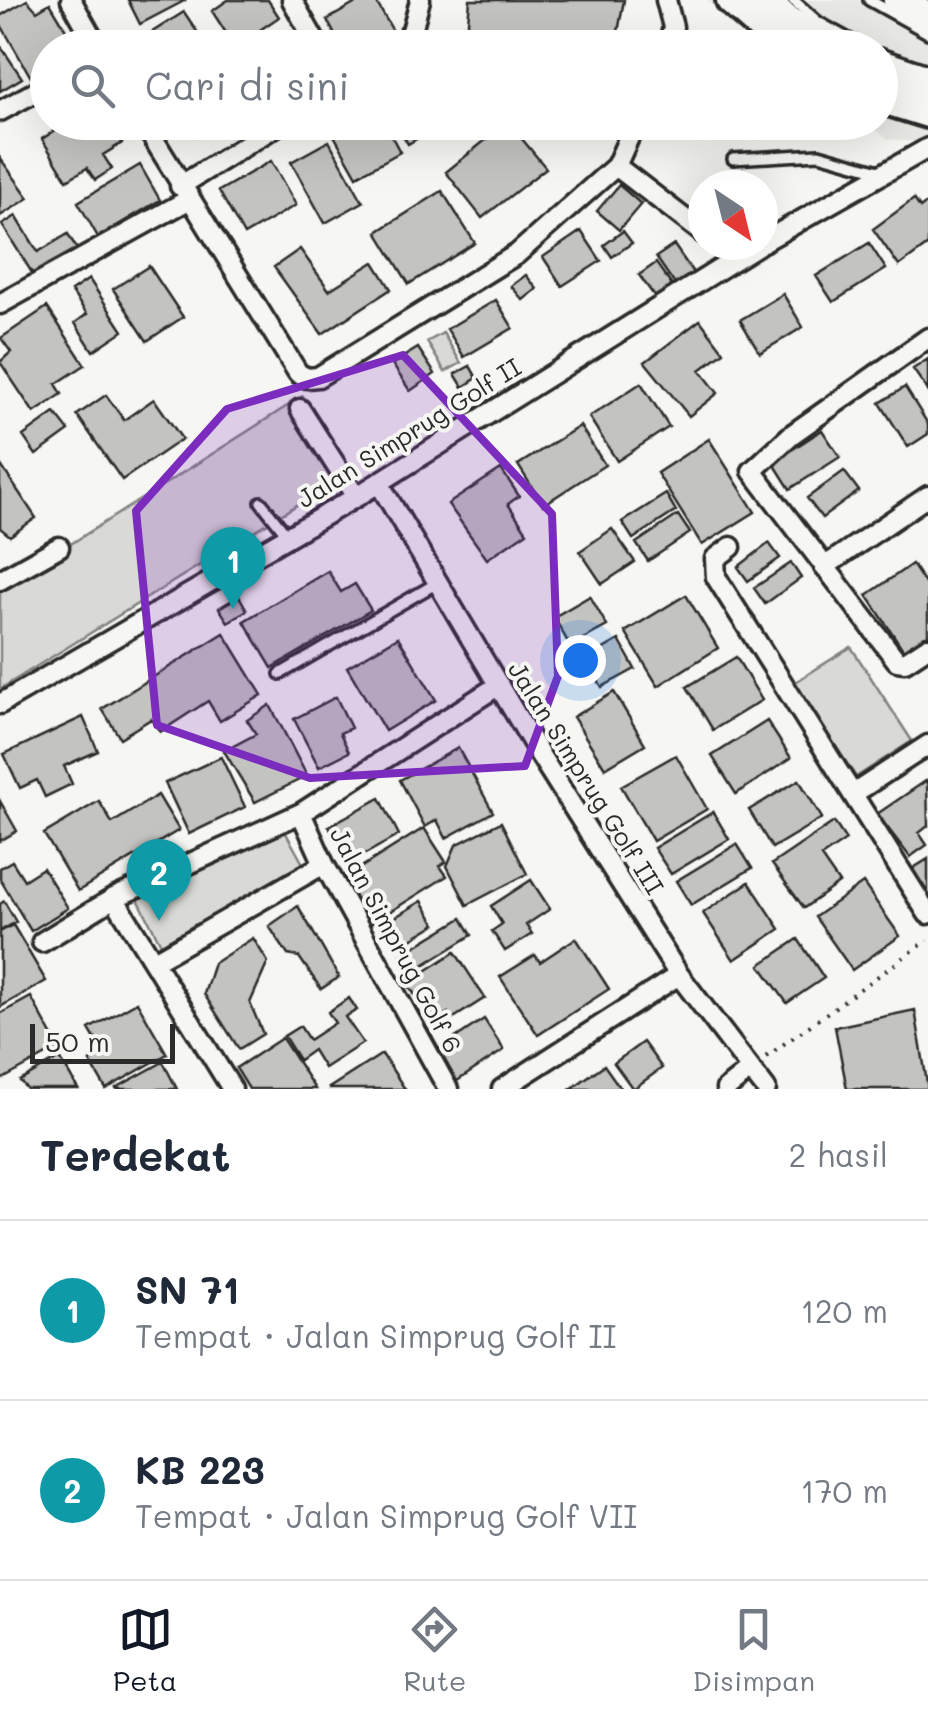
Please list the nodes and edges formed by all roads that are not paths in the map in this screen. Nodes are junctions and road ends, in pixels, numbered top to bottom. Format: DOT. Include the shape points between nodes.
graph roads {
  1 [pos="72,0"];
  2 [pos="292,0"];
  3 [pos="420,0"];
  4 [pos="666,0"];
  5 [pos="732,0"];
  6 [pos="765,0"];
  7 [pos="793,0"];
  8 [pos="869,0"];
  9 [pos="898,0"];
  10 [pos="928,17"];
  11 [pos="88,30"];
  12 [pos="308,30"];
  13 [pos="412,30"];
  14 [pos="672,30"];
  15 [pos="766,30"];
  16 [pos="802,30"];
  17 [pos="832,30"];
  18 [pos="928,33"];
  19 [pos="898,60"];
  20 [pos="928,70"];
  21 [pos="898,77"];
  22 [pos="928,86"];
  23 [pos="30,95"];
  24 [pos="898,103"];
  25 [pos="0,111"];
  26 [pos="928,112"];
  27 [pos="153,140"];
  28 [pos="258,140"];
  29 [pos="628,140"];
  30 [pos="928,148"];
  31 [pos="733,159"];
  32 [pos="616,166"];
  33 [pos="885,173"];
  34 [pos="184,193"];
  35 [pos="688,221"];
  36 [pos="778,234"];
  37 [pos="733,260"];
  38 [pos="0,304"];
  39 [pos="928,338"];
  40 [pos="300,409"];
  41 [pos="379,483"];
  42 [pos="928,496"];
  43 [pos="356,497"];
  44 [pos="261,502"];
  45 [pos="288,536"];
  46 [pos="59,546"];
  47 [pos="731,547"];
  48 [pos="824,567"];
  49 [pos="0,580"];
  50 [pos="437,583"];
  51 [pos="928,647"];
  52 [pos="280,674"];
  53 [pos="499,685"];
  54 [pos="0,702"];
  55 [pos="928,745"];
  56 [pos="853,794"];
  57 [pos="301,813"];
  58 [pos="324,864"];
  59 [pos="114,898"];
  60 [pos="928,914"];
  61 [pos="42,942"];
  62 [pos="156,960"];
  63 [pos="679,975"];
  64 [pos="750,1070"];
  65 [pos="232,1089"];
  66 [pos="448,1089"];
  67 [pos="502,1089"];
  68 [pos="726,1089"];
  69 [pos="766,1089"];
  1 -- 11 [label="street"];
  2 -- 12 [label="street"];
  3 -- 13 [label="street"];
  4 -- 14 [label="street"];
  5 -- 15 [label="highway"];
  6 -- 16 [label="main road"];
  7 -- 17 [label="lane"];
  8 -- 18 [label="lane"];
  9 -- 10 [label="main road"];
  19 -- 20 [label="lane"];
  21 -- 22 [label="main road"];
  23 -- 25 [label="street"];
  24 -- 26 [label="highway"];
  27 -- 34 [label="street"];
  28 -- 34 [label="street"];
  29 -- 32 [label="street"];
  30 -- 33 [label="street, Jalan Simprug Golf II"];
  31 -- 33 [label="lane" via="819,154"];
  32 -- 34 [label="street" via="502,266 308,378 298,373"];
  32 -- 35 [label="street"];
  33 -- 36 [label="street, Jalan Simprug Golf II"];
  34 -- 38 [label="street"];
  37 -- 41 [label="street, Jalan Simprug Golf II"];
  39 -- 48 [label="street" via="752,470"];
  40 -- 43 [label="street"];
  41 -- 43 [label="street, Jalan Simprug Golf II"];
  41 -- 50 [label="street, Jalan Simprug Golf III"];
  42 -- 48 [label="street"];
  43 -- 45 [label="street, Jalan Simprug Golf II"];
  44 -- 45 [label="lane"];
  45 -- 54 [label="street, Jalan Simprug Golf II"];
  46 -- 49 [label="street"];
  47 -- 56 [label="street" via="715,559 716,578"];
  48 -- 51 [label="street" via="897,660 906,662"];
  50 -- 52 [label="lane"];
  50 -- 53 [label="street, Jalan Simprug Golf III"];
  53 -- 57 [label="street"];
  53 -- 63 [label="street, Jalan Simprug Golf III"];
  55 -- 56 [label="street"];
  56 -- 60 [label="street"];
  57 -- 58 [label="street, Jalan Simprug Golf 6"];
  57 -- 59 [label="street"];
  58 -- 62 [label="street"];
  58 -- 66 [label="street, Jalan Simprug Golf 6"];
  59 -- 61 [label="street"];
  59 -- 62 [label="street"];
  62 -- 65 [label="street"];
  63 -- 64 [label="street, Jalan Simprug Golf III"];
  63 -- 67 [label="street"];
  64 -- 68 [label="street"];
  64 -- 69 [label="street, Jalan Simprug Golf III"];
}
